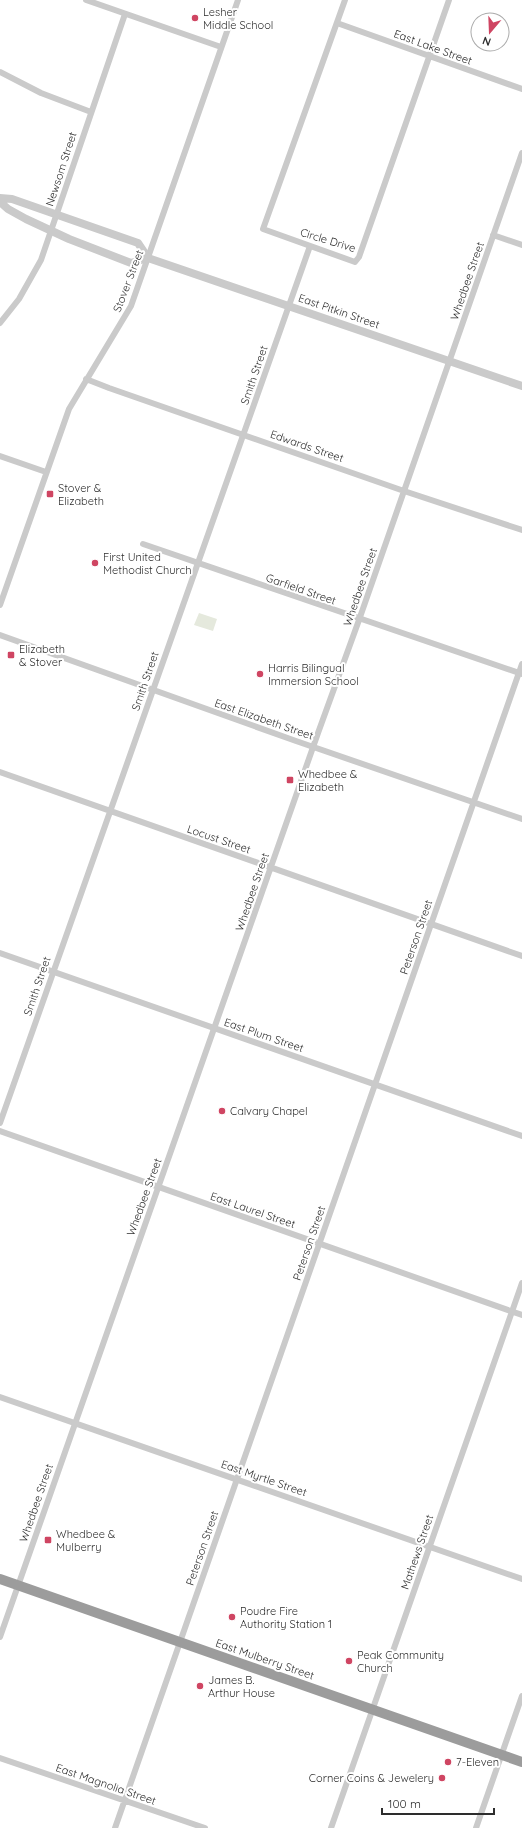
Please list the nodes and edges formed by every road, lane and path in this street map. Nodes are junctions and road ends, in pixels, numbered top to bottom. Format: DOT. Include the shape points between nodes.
graph roads {
  1 [pos="86,0"];
  2 [pos="238,0"];
  3 [pos="345,0"];
  4 [pos="449,0"];
  5 [pos="125,14"];
  6 [pos="337,23"];
  7 [pos="221,47"];
  8 [pos="430,56"];
  9 [pos="0,72"];
  10 [pos="522,89"];
  11 [pos="91,112"];
  12 [pos="522,153"];
  13 [pos="0,198"];
  14 [pos="0,202"];
  15 [pos="57,215"];
  16 [pos="51,231"];
  17 [pos="493,235"];
  18 [pos="522,245"];
  19 [pos="310,246"];
  20 [pos="148,258"];
  21 [pos="289,306"];
  22 [pos="0,323"];
  23 [pos="449,361"];
  24 [pos="86,379"];
  25 [pos="522,386"];
  26 [pos="244,434"];
  27 [pos="0,456"];
  28 [pos="46,472"];
  29 [pos="404,491"];
  30 [pos="522,530"];
  31 [pos="143,544"];
  32 [pos="196,563"];
  33 [pos="0,604"];
  34 [pos="359,620"];
  35 [pos="0,635"];
  36 [pos="522,664"];
  37 [pos="520,674"];
  38 [pos="153,691"];
  39 [pos="313,747"];
  40 [pos="0,772"];
  41 [pos="474,802"];
  42 [pos="110,811"];
  43 [pos="522,819"];
  44 [pos="271,868"];
  45 [pos="431,924"];
  46 [pos="0,953"];
  47 [pos="522,956"];
  48 [pos="53,972"];
  49 [pos="215,1029"];
  50 [pos="375,1084"];
  51 [pos="0,1123"];
  52 [pos="0,1131"];
  53 [pos="522,1136"];
  54 [pos="158,1187"];
  55 [pos="319,1244"];
  56 [pos="522,1284"];
  57 [pos="512,1312"];
  58 [pos="522,1315"];
  59 [pos="0,1397"];
  60 [pos="75,1423"];
  61 [pos="237,1480"];
  62 [pos="430,1547"];
  63 [pos="0,1579"];
  64 [pos="522,1579"];
  65 [pos="18,1585"];
  66 [pos="0,1637"];
  67 [pos="180,1642"];
  68 [pos="522,1696"];
  69 [pos="373,1710"];
  70 [pos="502,1755"];
  71 [pos="0,1758"];
  72 [pos="522,1762"];
  73 [pos="125,1801"];
  74 [pos="116,1828"];
  75 [pos="205,1828"];
  76 [pos="331,1828"];
  77 [pos="476,1828"];
  1 -- 5 [label="street"];
  2 -- 7 [label="street, Stover Street"];
  3 -- 6 [label="street, Circle Drive"];
  4 -- 8 [label="street, Circle Drive"];
  5 -- 7 [label="street"];
  5 -- 11 [label="street, Newsom Street"];
  6 -- 8 [label="street, East Lake Street"];
  6 -- 19 [label="street, Circle Drive" via="263,229"];
  7 -- 20 [label="street, Stover Street"];
  8 -- 10 [label="street, East Lake Street"];
  8 -- 19 [label="street, Circle Drive" via="359,257 355,262"];
  9 -- 11 [label="street" via="41,93"];
  11 -- 15 [label="street, Newsom Street"];
  12 -- 17 [label="street, Whedbee Street"];
  13 -- 15 [label="street" via="12,199"];
  14 -- 16 [label="street" via="8,209"];
  15 -- 16 [label="street, Newsom Street"];
  15 -- 20 [label="street" via="138,243"];
  16 -- 20 [label="street" via="131,263"];
  16 -- 22 [label="street, Newsom Street" via="34,274 19,300"];
  17 -- 18 [label="street"];
  17 -- 23 [label="street, Whedbee Street"];
  19 -- 21 [label="street, Smith Street"];
  20 -- 21 [label="street, East Pitkin Street"];
  20 -- 24 [label="street, Stover Street" via="131,306"];
  21 -- 23 [label="street, East Pitkin Street"];
  21 -- 26 [label="street, Smith Street"];
  23 -- 25 [label="street, East Pitkin Street"];
  23 -- 29 [label="street, Whedbee Street"];
  24 -- 26 [label="street, Edwards Street"];
  24 -- 28 [label="street, Stover Street" via="69,409"];
  26 -- 29 [label="street, Edwards Street"];
  26 -- 32 [label="street, Smith Street"];
  27 -- 28 [label="street"];
  28 -- 33 [label="street, Stover Street"];
  29 -- 30 [label="street, Edwards Street"];
  29 -- 34 [label="street, Whedbee Street"];
  31 -- 32 [label="street, Garfield Street"];
  32 -- 34 [label="street, Garfield Street"];
  32 -- 38 [label="street, Smith Street"];
  34 -- 37 [label="street, Garfield Street"];
  34 -- 39 [label="street, Whedbee Street"];
  35 -- 38 [label="street, East Elizabeth Street"];
  36 -- 37 [label="street, Peterson Street"];
  37 -- 41 [label="street, Peterson Street"];
  38 -- 39 [label="street, East Elizabeth Street"];
  38 -- 42 [label="street, Smith Street"];
  39 -- 41 [label="street, East Elizabeth Street"];
  39 -- 44 [label="street, Whedbee Street"];
  40 -- 42 [label="street, Locust Street"];
  41 -- 43 [label="street, East Elizabeth Street"];
  41 -- 45 [label="street, Peterson Street"];
  42 -- 44 [label="street, Locust Street"];
  42 -- 48 [label="street, Smith Street"];
  44 -- 45 [label="street, Locust Street"];
  44 -- 49 [label="street, Whedbee Street"];
  45 -- 47 [label="street, Locust Street"];
  45 -- 50 [label="street, Peterson Street"];
  46 -- 48 [label="street, East Plum Street"];
  48 -- 49 [label="street, East Plum Street"];
  48 -- 51 [label="street, Smith Street"];
  49 -- 50 [label="street, East Plum Street"];
  49 -- 54 [label="street, Whedbee Street"];
  50 -- 53 [label="street, East Plum Street"];
  50 -- 55 [label="street, Peterson Street"];
  52 -- 54 [label="street, East Laurel Street"];
  54 -- 55 [label="street, East Laurel Street"];
  54 -- 60 [label="street, Whedbee Street"];
  55 -- 57 [label="street, East Laurel Street"];
  55 -- 61 [label="street, Peterson Street"];
  56 -- 57 [label="street, Mathews Street"];
  57 -- 58 [label="street, East Laurel Street"];
  57 -- 62 [label="street, Mathews Street"];
  59 -- 60 [label="street, East Myrtle Street"];
  60 -- 61 [label="street, East Myrtle Street"];
  60 -- 65 [label="street, Whedbee Street"];
  61 -- 62 [label="street, East Myrtle Street"];
  61 -- 67 [label="street, Peterson Street"];
  62 -- 64 [label="street, East Myrtle Street"];
  62 -- 69 [label="street, Mathews Street"];
  63 -- 65 [label="highway, East Mulberry Street"];
  65 -- 66 [label="street, Whedbee Street"];
  65 -- 67 [label="highway, East Mulberry Street"];
  67 -- 69 [label="highway, East Mulberry Street"];
  67 -- 73 [label="street, Peterson Street"];
  68 -- 70 [label="street"];
  69 -- 70 [label="highway, East Mulberry Street"];
  69 -- 76 [label="street, Mathews Street"];
  70 -- 72 [label="highway, East Mulberry Street"];
  70 -- 77 [label="street"];
  71 -- 73 [label="street, East Magnolia Street"];
  73 -- 74 [label="street, Peterson Street"];
  73 -- 75 [label="street, East Magnolia Street"];
}
